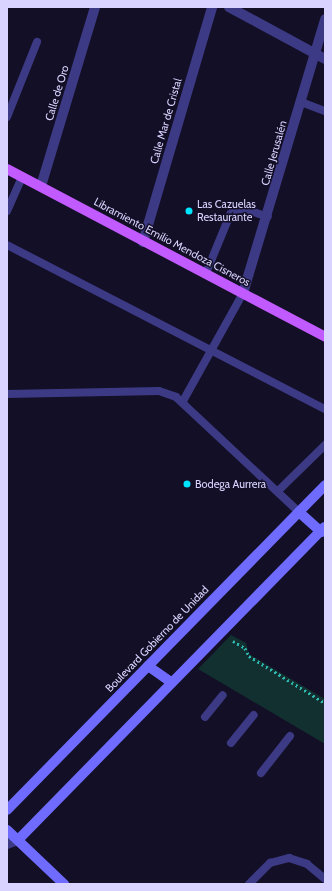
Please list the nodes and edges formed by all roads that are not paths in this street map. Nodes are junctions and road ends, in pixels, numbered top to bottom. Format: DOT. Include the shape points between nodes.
graph roads {
  1 [pos="95,7"];
  2 [pos="212,7"];
  3 [pos="229,7"];
  4 [pos="325,19"];
  5 [pos="36,42"];
  6 [pos="315,54"];
  7 [pos="325,59"];
  8 [pos="301,102"];
  9 [pos="325,111"];
  10 [pos="7,117"];
  11 [pos="7,169"];
  12 [pos="22,177"];
  13 [pos="41,186"];
  14 [pos="7,212"];
  15 [pos="268,217"];
  16 [pos="143,242"];
  17 [pos="7,245"];
  18 [pos="206,273"];
  19 [pos="243,293"];
  20 [pos="325,337"];
  21 [pos="209,349"];
  22 [pos="7,394"];
  23 [pos="183,402"];
  24 [pos="325,409"];
  25 [pos="325,445"];
  26 [pos="325,485"];
  27 [pos="278,491"];
  28 [pos="299,512"];
  29 [pos="323,530"];
  30 [pos="148,666"];
  31 [pos="172,683"];
  32 [pos="223,695"];
  33 [pos="254,715"];
  34 [pos="205,717"];
  35 [pos="290,736"];
  36 [pos="231,743"];
  37 [pos="262,773"];
  38 [pos="7,810"];
  39 [pos="7,830"];
  40 [pos="18,840"];
  41 [pos="7,844"];
  42 [pos="325,879"];
  43 [pos="64,884"];
  44 [pos="249,884"];
  1 -- 13 [label="street, Calle de Oro"];
  2 -- 16 [label="street, Calle Mar de Cristal"];
  3 -- 6 [label="street"];
  4 -- 6 [label="street, Calle Jerusalén"];
  5 -- 10 [label="lane"];
  6 -- 7 [label="street"];
  6 -- 8 [label="street, Calle Jerusalén"];
  8 -- 9 [label="lane"];
  8 -- 15 [label="street, Calle Jerusalén"];
  11 -- 12 [label="main road, Libramiento Emilio Mendoza Cisneros"];
  12 -- 13 [label="main road, Libramiento Emilio Mendoza Cisneros"];
  12 -- 14 [label="lane"];
  13 -- 16 [label="main road, Libramiento Emilio Mendoza Cisneros"];
  15 -- 18 [label="lane" via="244,209 232,210"];
  15 -- 19 [label="street, Calle Jerusalén"];
  16 -- 18 [label="main road, Libramiento Emilio Mendoza Cisneros"];
  17 -- 21 [label="lane"];
  18 -- 19 [label="main road, Libramiento Emilio Mendoza Cisneros"];
  19 -- 20 [label="main road, Libramiento Emilio Mendoza Cisneros"];
  19 -- 21 [label="lane"];
  21 -- 23 [label="lane"];
  21 -- 24 [label="lane"];
  22 -- 23 [label="lane" via="159,391"];
  23 -- 27 [label="lane"];
  25 -- 27 [label="lane"];
  26 -- 28 [label="street, Boulevard Gobierno de Unidad"];
  27 -- 28 [label="lane"];
  28 -- 29 [label="street"];
  28 -- 30 [label="street, Boulevard Gobierno de Unidad"];
  29 -- 31 [label="street"];
  30 -- 31 [label="street"];
  30 -- 38 [label="street, Boulevard Gobierno de Unidad"];
  31 -- 40 [label="street"];
  32 -- 34 [label="lane"];
  33 -- 36 [label="lane"];
  35 -- 37 [label="lane"];
  39 -- 40 [label="street"];
  40 -- 41 [label="street"];
  40 -- 43 [label="street"];
  42 -- 44 [label="lane" via="307,864 289,858 270,863"];
}
